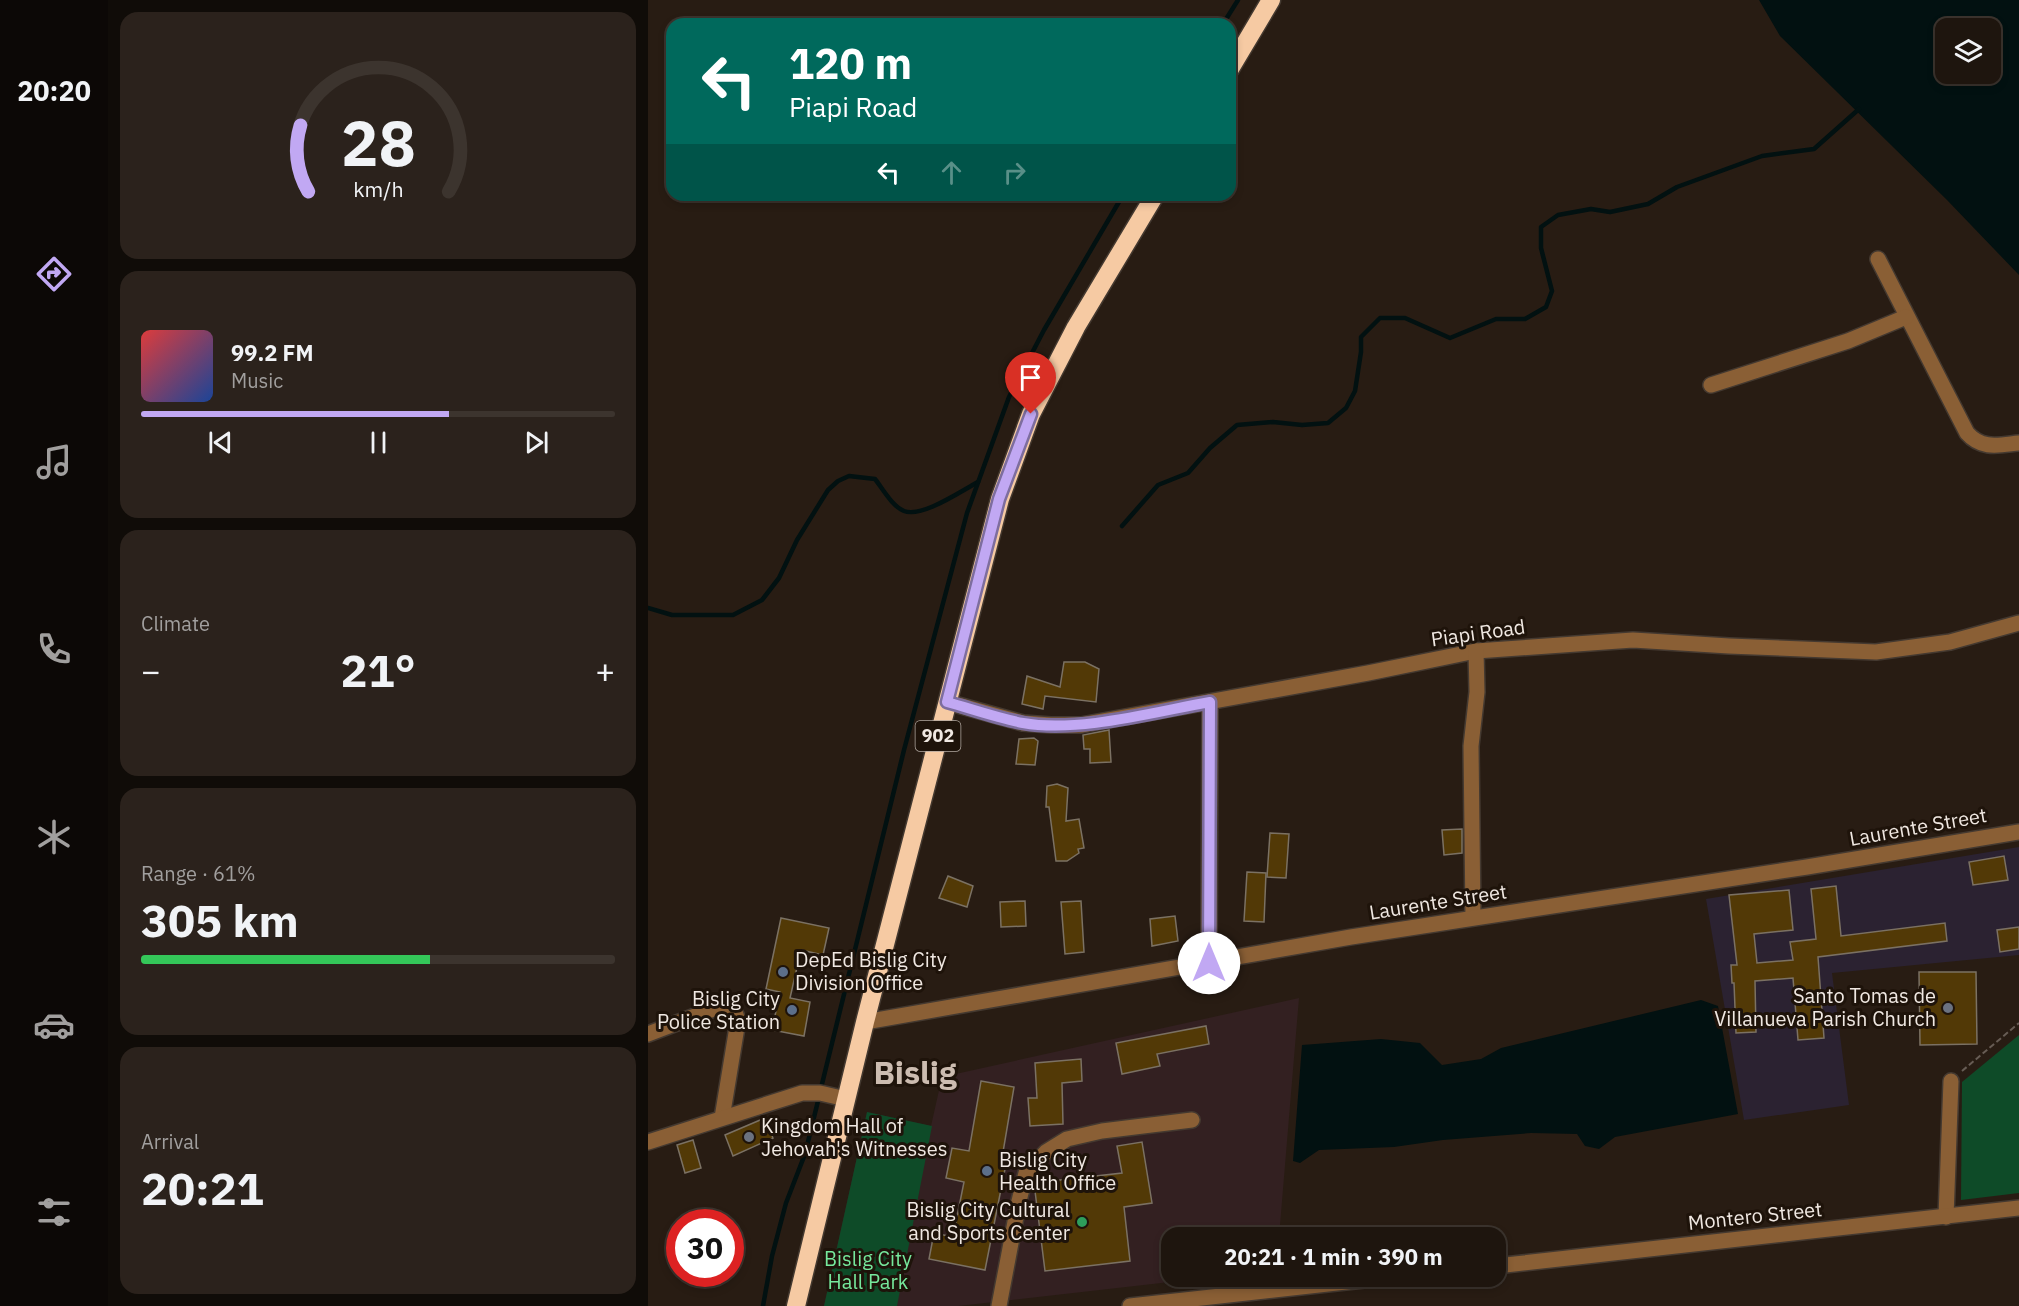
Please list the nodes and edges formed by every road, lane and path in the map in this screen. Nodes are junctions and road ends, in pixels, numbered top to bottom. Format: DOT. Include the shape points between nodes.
graph roads {
  1 [pos="1271,0"];
  2 [pos="1236,59"];
  3 [pos="1151,201"];
  4 [pos="1878,259"];
  5 [pos="1906,317"];
  6 [pos="1711,385"];
  7 [pos="2019,443"];
  8 [pos="2019,623"];
  9 [pos="1476,651"];
  10 [pos="947,702"];
  11 [pos="1210,702"];
  12 [pos="2019,832"];
  13 [pos="1473,917"];
  14 [pos="1209,963"];
  15 [pos="865,1022"];
  16 [pos="2019,1023"];
  17 [pos="648,1034"];
  18 [pos="1951,1081"];
  19 [pos="846,1100"];
  20 [pos="722,1118"];
  21 [pos="1192,1120"];
  22 [pos="648,1142"];
  23 [pos="2019,1208"];
  24 [pos="1946,1217"];
  25 [pos="1506,1265"];
  26 [pos="1301,1287"];
  27 [pos="796,1306"];
  28 [pos="999,1306"];
  29 [pos="1130,1306"];
  1 -- 2 [label="highway"];
  3 -- 10 [label="highway, 902" via="1076,327 1031,414 999,499"];
  4 -- 5 [label="street"];
  5 -- 6 [label="street" via="1848,341"];
  5 -- 7 [label="street" via="1967,433 1989,446"];
  8 -- 9 [label="street, Piapi Road" via="1950,642 1876,652 1633,640"];
  9 -- 11 [label="street, Piapi Road"];
  9 -- 13 [label="street" via="1477,693 1471,746"];
  10 -- 11 [label="street, Piapi Road" via="1023,723 1051,725 1081,725"];
  10 -- 15 [label="highway, 902"];
  11 -- 14 [label="street"];
  12 -- 13 [label="street, Laurente Street"];
  13 -- 14 [label="street, Laurente Street"];
  14 -- 15 [label="street, Laurente Street"];
  15 -- 19 [label="highway, 902"];
  16 -- 18 [label="path"];
  17 -- 20 [label="street" via="716,1008 731,1008 738,1021"];
  18 -- 24 [label="street"];
  19 -- 20 [label="street" via="802,1093"];
  19 -- 27 [label="highway, 902"];
  20 -- 22 [label="street"];
  21 -- 28 [label="street" via="1102,1131 1067,1139 1046,1152 1026,1173"];
  23 -- 24 [label="street, Montero Street"];
  24 -- 25 [label="street, Montero Street"];
  26 -- 29 [label="street"];
}
